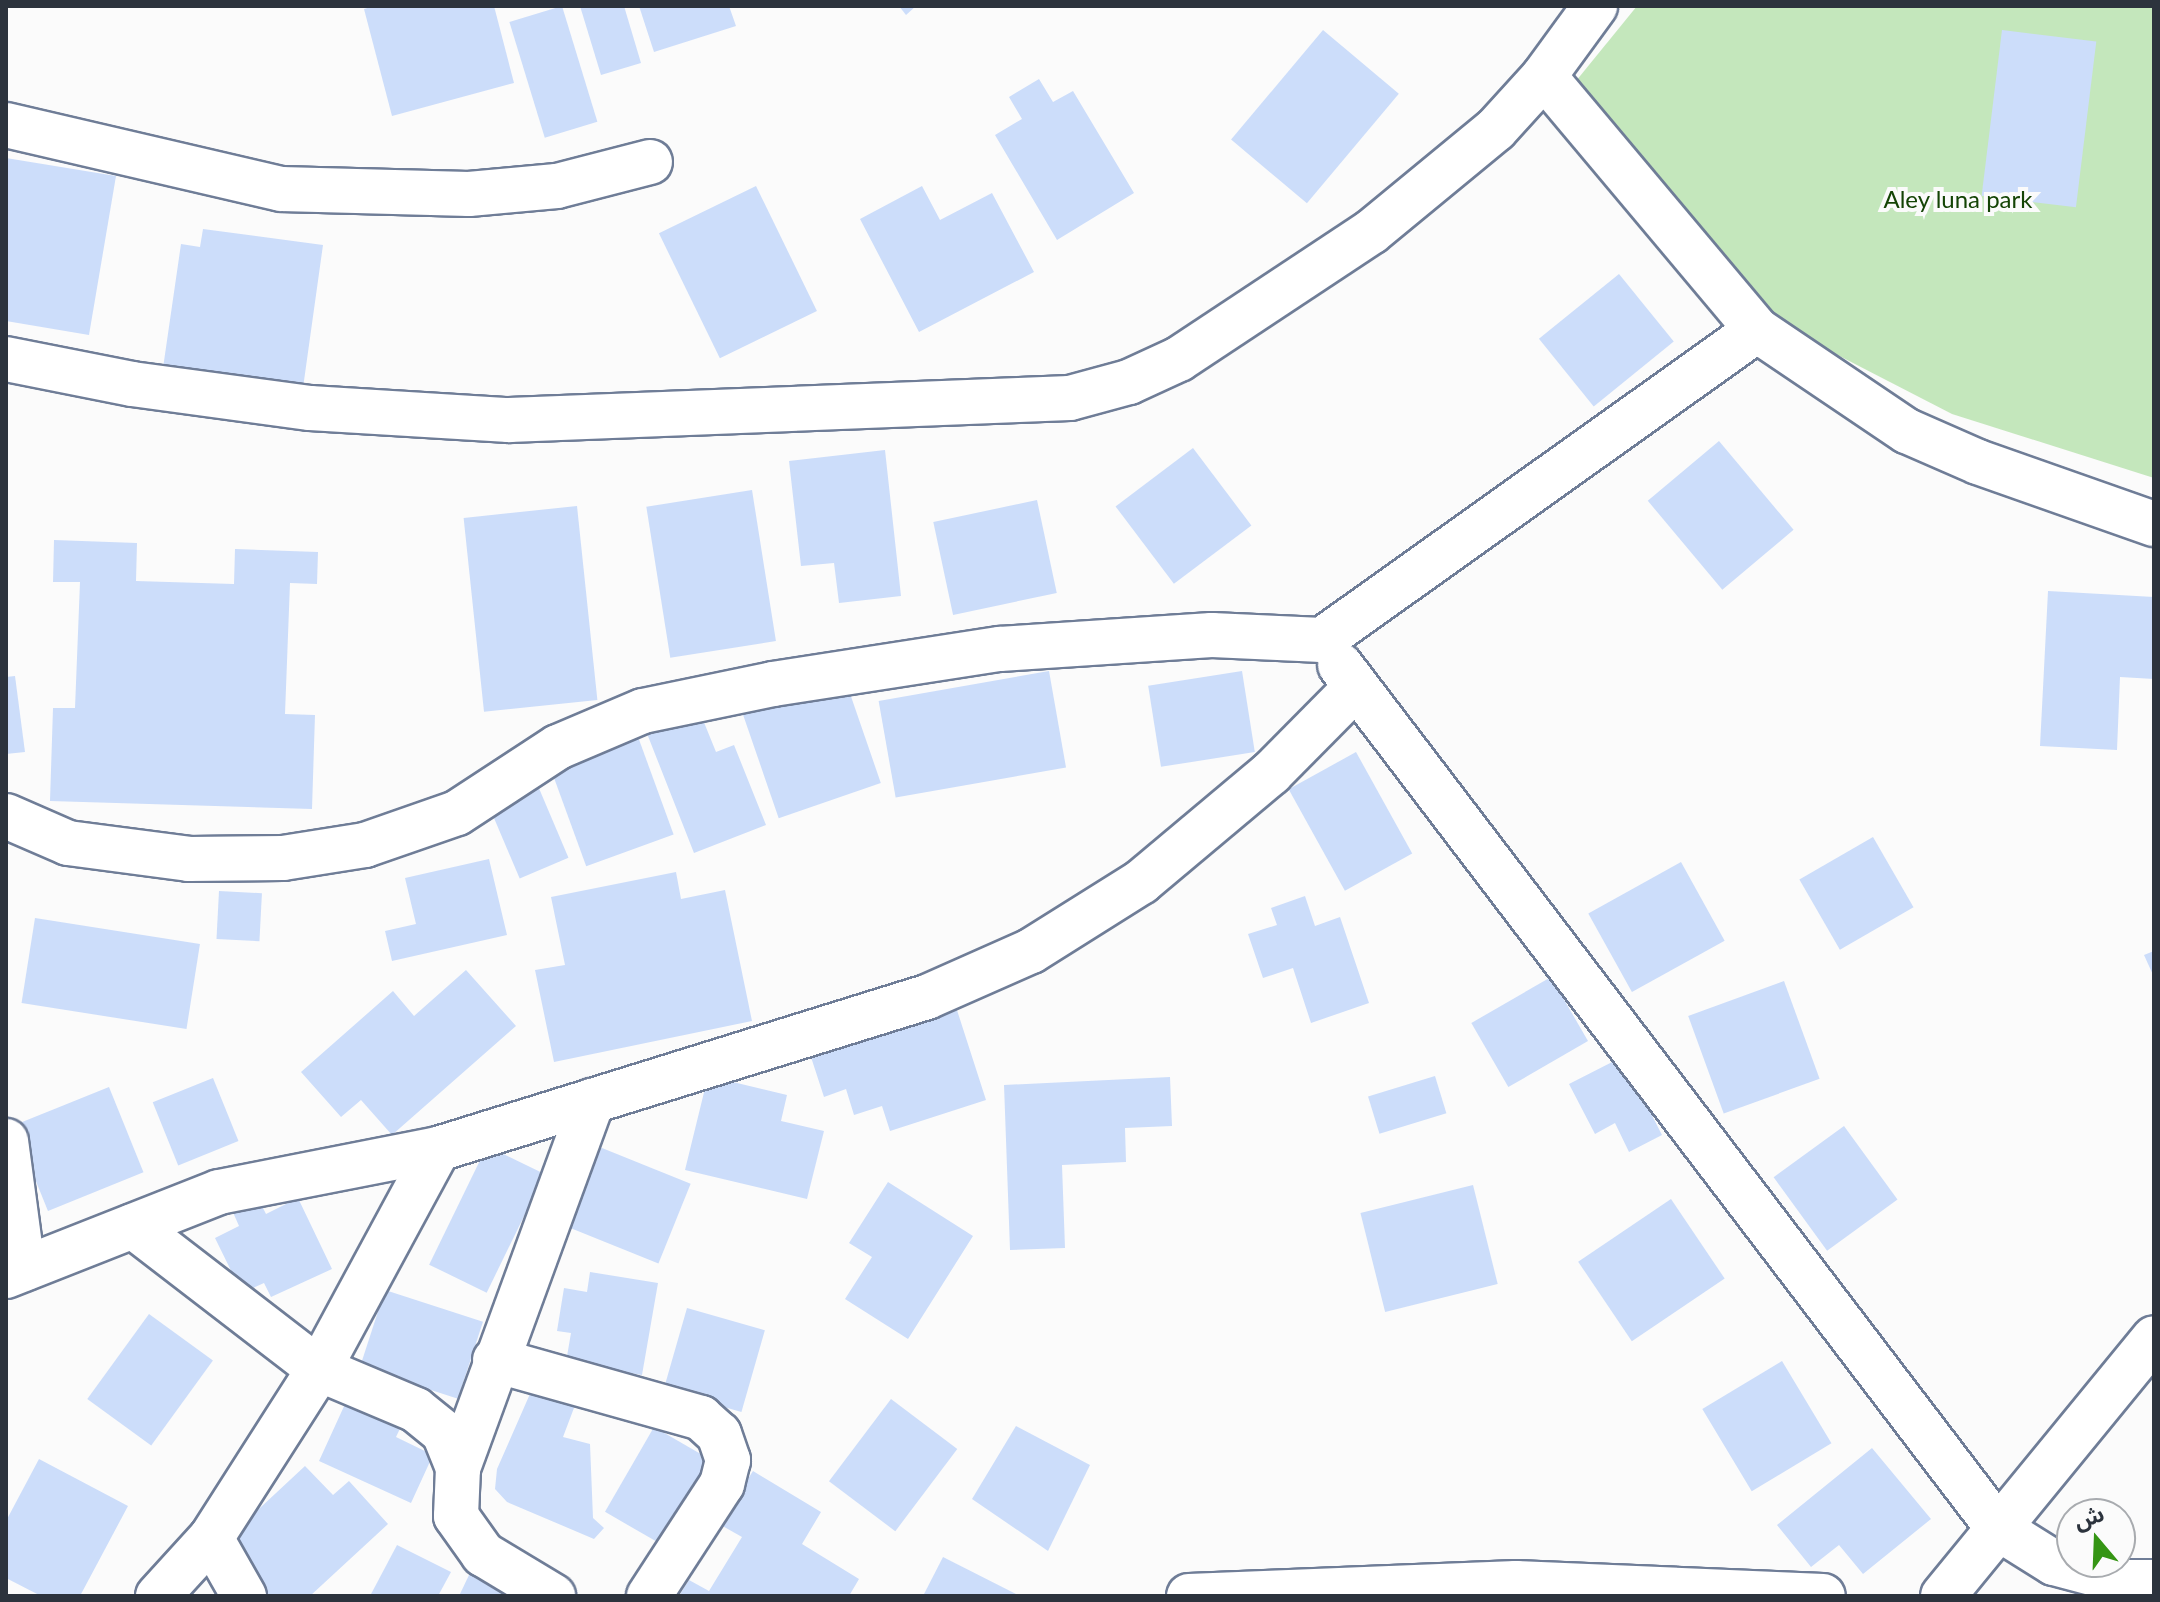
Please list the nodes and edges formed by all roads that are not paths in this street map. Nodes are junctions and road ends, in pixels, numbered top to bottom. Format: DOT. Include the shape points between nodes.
graph roads {
  1 [pos="1595,6"];
  2 [pos="1544,76"];
  3 [pos="6,125"];
  4 [pos="650,162"];
  5 [pos="1757,330"];
  6 [pos="6,359"];
  7 [pos="2154,524"];
  8 [pos="1322,640"];
  9 [pos="1356,687"];
  10 [pos="6,816"];
  11 [pos="592,1101"];
  12 [pos="6,1141"];
  13 [pos="438,1149"];
  14 [pos="133,1226"];
  15 [pos="15,1272"];
  16 [pos="2154,1338"];
  17 [pos="495,1360"];
  18 [pos="319,1369"];
  19 [pos="458,1468"];
  20 [pos="1998,1528"];
  21 [pos="211,1538"];
  22 [pos="2154,1582"];
  23 [pos="158,1596"];
  24 [pos="244,1596"];
  25 [pos="553,1596"];
  26 [pos="649,1596"];
  27 [pos="1189,1596"];
  28 [pos="1823,1596"];
  29 [pos="1943,1596"];
  1 -- 2 [label="street"];
  2 -- 5 [label="street"];
  2 -- 6 [label="street" via="1496,129 1433,183 1303,279 1179,359 1129,382 1070,398 509,420 310,408 132,384"];
  3 -- 4 [label="street" via="281,189 469,194 557,186"];
  5 -- 7 [label="street" via="1907,431"];
  5 -- 8 [label="street"];
  8 -- 9 [label="street"];
  8 -- 10 [label="street" via="1212,635 1000,649 773,684 643,711 558,747 457,813 365,845 283,858 189,859 68,843"];
  9 -- 11 [label="street" via="1271,773 1141,882 1031,951 927,997"];
  9 -- 20 [label="street"];
  11 -- 13 [label="street"];
  11 -- 17 [label="street"];
  12 -- 15 [label="street"];
  13 -- 14 [label="street" via="219,1192"];
  13 -- 18 [label="street"];
  14 -- 15 [label="street"];
  14 -- 18 [label="street"];
  16 -- 20 [label="street"];
  17 -- 19 [label="street"];
  17 -- 26 [label="street" via="701,1418 719,1434 728,1460 722,1484"];
  18 -- 19 [label="street" via="416,1410 444,1433"];
  18 -- 21 [label="street"];
  19 -- 25 [label="street" via="456,1516 483,1554"];
  20 -- 22 [label="street" via="2054,1563 2126,1582"];
  20 -- 29 [label="street"];
  21 -- 23 [label="street"];
  21 -- 24 [label="street"];
  27 -- 28 [label="street" via="1516,1583"];
}
